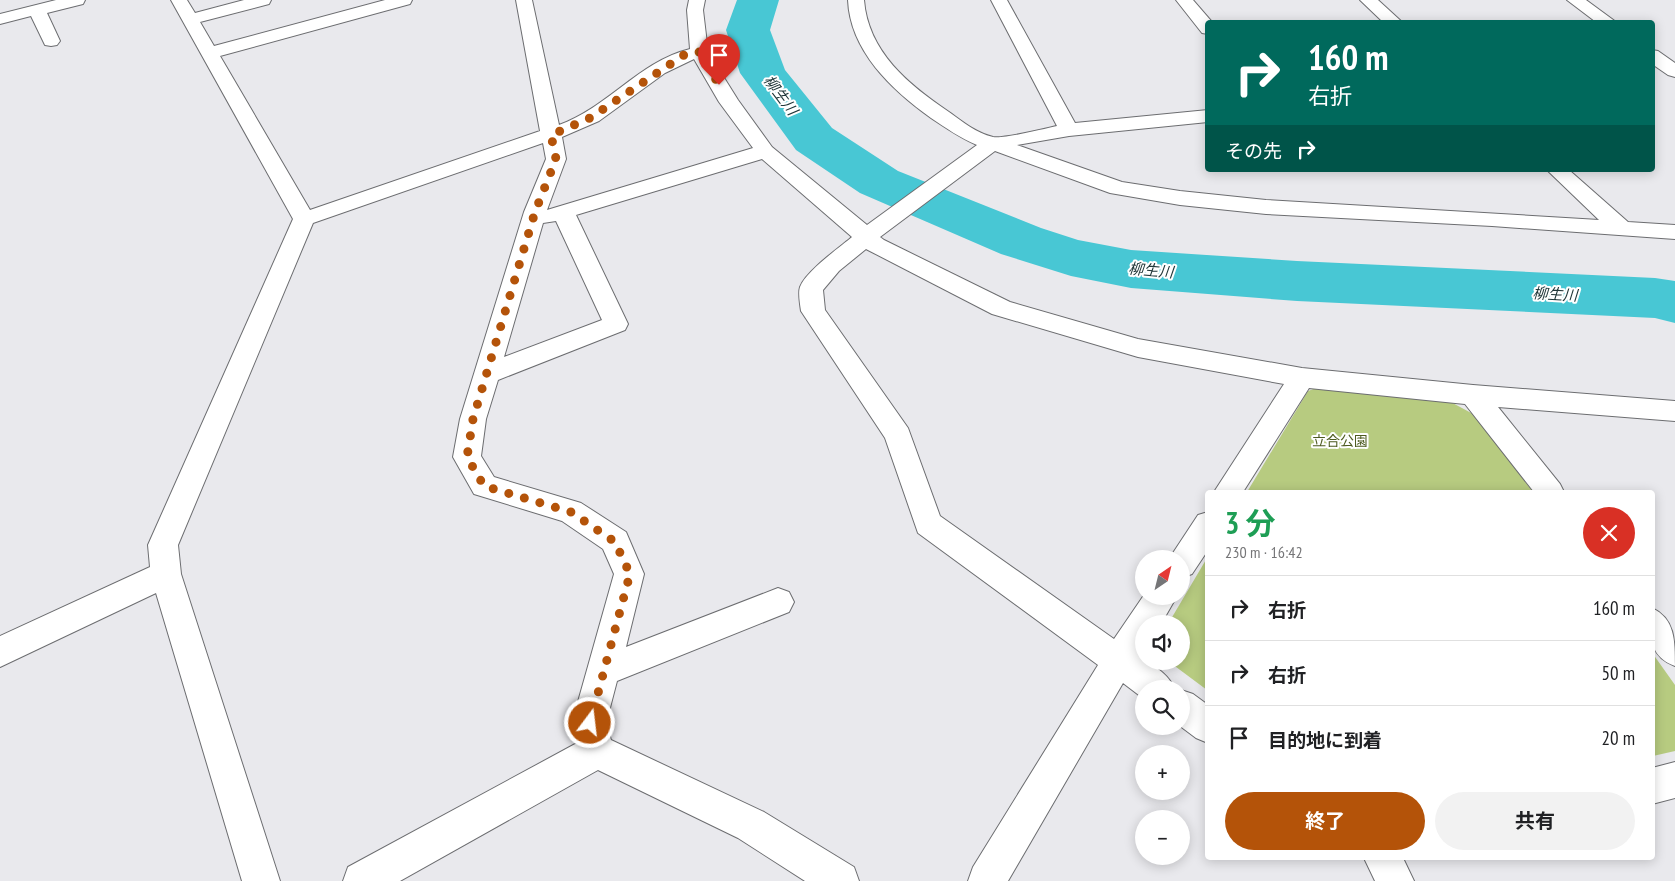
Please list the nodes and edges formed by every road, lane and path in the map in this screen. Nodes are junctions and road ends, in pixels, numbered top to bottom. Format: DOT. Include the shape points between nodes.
graph roads {
  1 [pos="77,0"];
  2 [pos="263,0"];
  3 [pos="404,0"];
  4 [pos="524,0"];
  5 [pos="697,0"];
  6 [pos="856,0"];
  7 [pos="999,0"];
  8 [pos="1184,0"];
  9 [pos="1368,0"];
  10 [pos="1575,0"];
  11 [pos="37,10"];
  12 [pos="185,10"];
  13 [pos="0,19"];
  14 [pos="1391,20"];
  15 [pos="1604,20"];
  16 [pos="1205,24"];
  17 [pos="51,41"];
  18 [pos="700,52"];
  19 [pos="210,53"];
  20 [pos="1655,57"];
  21 [pos="1675,71"];
  22 [pos="1675,77"];
  23 [pos="1655,79"];
  24 [pos="1205,116"];
  25 [pos="1069,130"];
  26 [pos="551,135"];
  27 [pos="991,144"];
  28 [pos="765,151"];
  29 [pos="1559,172"];
  30 [pos="563,212"];
  31 [pos="304,219"];
  32 [pos="533,221"];
  33 [pos="1622,228"];
  34 [pos="1675,232"];
  35 [pos="867,236"];
  36 [pos="486,374"];
  37 [pos="1302,378"];
  38 [pos="1473,395"];
  39 [pos="1675,410"];
  40 [pos="1229,490"];
  41 [pos="1548,490"];
  42 [pos="1205,529"];
  43 [pos="1190,551"];
  44 [pos="166,574"];
  45 [pos="778,602"];
  46 [pos="1155,605"];
  47 [pos="1655,626"];
  48 [pos="1675,651"];
  49 [pos="0,652"];
  50 [pos="1120,660"];
  51 [pos="603,671"];
  52 [pos="1146,680"];
  53 [pos="1190,713"];
  54 [pos="1205,724"];
  55 [pos="597,751"];
  56 [pos="1675,780"];
  57 [pos="1655,785"];
  58 [pos="1384,860"];
  59 [pos="261,881"];
  60 [pos="362,881"];
  61 [pos="840,881"];
  62 [pos="987,881"];
  63 [pos="1395,881"];
  1 -- 11 [label="street"];
  2 -- 12 [label="street"];
  3 -- 19 [label="street"];
  4 -- 26 [label="street"];
  5 -- 18 [label="street" via="695,10"];
  6 -- 27 [label="street" via="858,18 869,44 892,77 969,136"];
  7 -- 25 [label="street"];
  8 -- 16 [label="street"];
  9 -- 14 [label="street"];
  10 -- 15 [label="street"];
  11 -- 13 [label="street"];
  11 -- 17 [label="street"];
  12 -- 19 [label="street"];
  18 -- 26 [label="street" via="687,53 590,118"];
  18 -- 28 [label="street" via="729,102"];
  19 -- 31 [label="street"];
  20 -- 21 [label="street"];
  22 -- 23 [label="street"];
  24 -- 25 [label="street"];
  25 -- 27 [label="street"];
  26 -- 31 [label="street"];
  26 -- 32 [label="street" via="556,159"];
  27 -- 33 [label="street" via="1118,188 1172,197 1266,207"];
  27 -- 35 [label="street"];
  28 -- 30 [label="street"];
  28 -- 35 [label="street"];
  29 -- 33 [label="street"];
  30 -- 32 [label="street"];
  30 -- 36 [label="street" via="616,324"];
  31 -- 44 [label="street" via="164,545"];
  32 -- 36 [label="street"];
  33 -- 34 [label="street"];
  35 -- 37 [label="street" via="876,245 1001,308 1138,348"];
  35 -- 50 [label="street" via="831,266 811,288 813,311 898,435 928,524"];
  36 -- 51 [label="street" via="473,419 467,457 484,486 571,512 615,542 630,574"];
  37 -- 38 [label="street"];
  37 -- 40 [label="street"];
  38 -- 39 [label="street"];
  38 -- 41 [label="street"];
  42 -- 43 [label="street"];
  44 -- 49 [label="street"];
  44 -- 59 [label="street"];
  45 -- 51 [label="street"];
  46 -- 50 [label="street"];
  47 -- 48 [label="street"];
  50 -- 52 [label="street"];
  50 -- 62 [label="street"];
  51 -- 55 [label="street" via="590,723"];
  53 -- 54 [label="street"];
  55 -- 60 [label="street"];
  55 -- 61 [label="street" via="751,825"];
  56 -- 57 [label="street"];
  58 -- 63 [label="street"];
}
